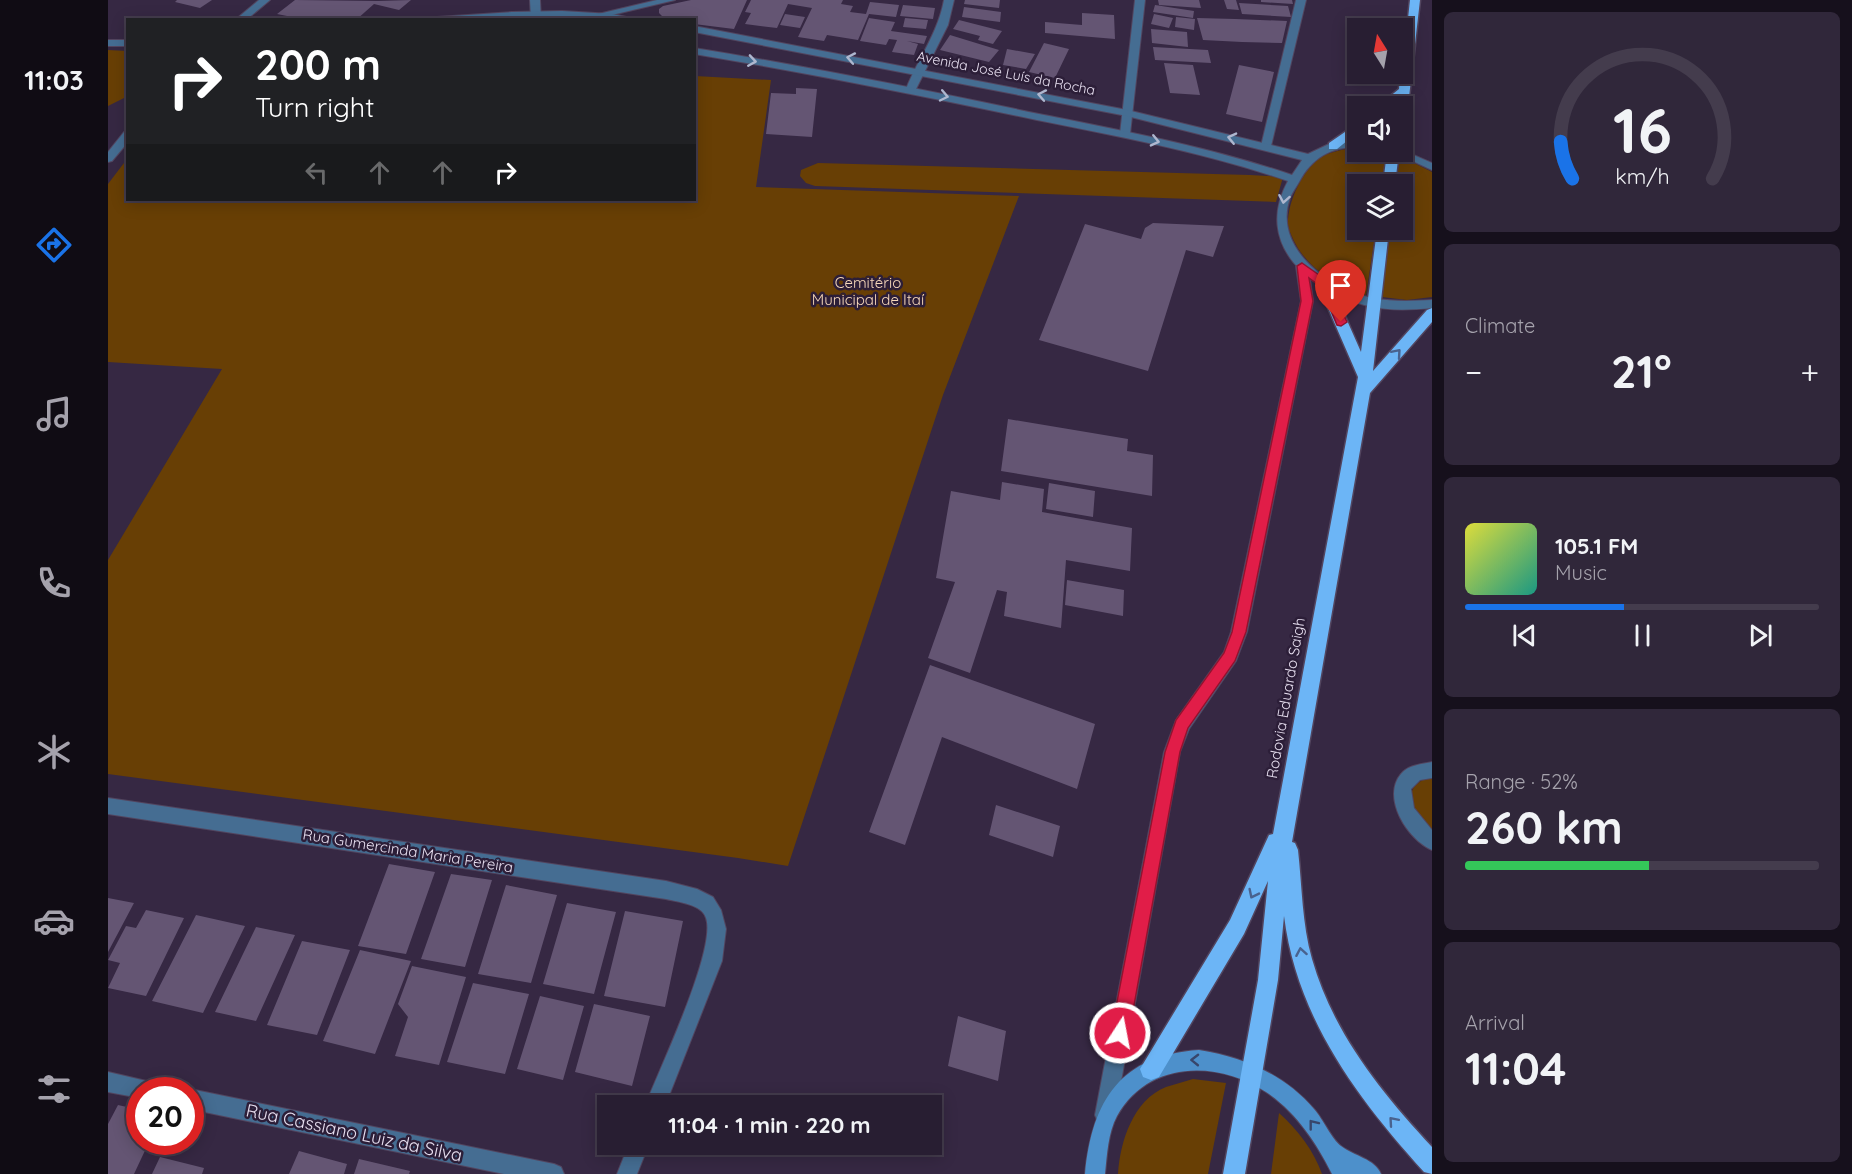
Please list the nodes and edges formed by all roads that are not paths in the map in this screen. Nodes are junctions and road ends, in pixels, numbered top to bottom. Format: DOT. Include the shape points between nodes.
graph roads {
  1 [pos="265,0"];
  2 [pos="535,0"];
  3 [pos="670,0"];
  4 [pos="949,0"];
  5 [pos="1140,0"];
  6 [pos="1301,0"];
  7 [pos="1415,0"];
  8 [pos="599,15"];
  9 [pos="536,16"];
  10 [pos="242,18"];
  11 [pos="486,18"];
  12 [pos="622,18"];
  13 [pos="696,29"];
  14 [pos="108,43"];
  15 [pos="126,43"];
  16 [pos="696,51"];
  17 [pos="918,70"];
  18 [pos="911,89"];
  19 [pos="1406,89"];
  20 [pos="1397,96"];
  21 [pos="1404,96"];
  22 [pos="1127,113"];
  23 [pos="1125,134"];
  24 [pos="1347,135"];
  25 [pos="126,136"];
  26 [pos="1347,145"];
  27 [pos="1266,146"];
  28 [pos="1333,146"];
  29 [pos="1309,158"];
  30 [pos="108,159"];
  31 [pos="1413,159"];
  32 [pos="1432,167"];
  33 [pos="1292,179"];
  34 [pos="1382,240"];
  35 [pos="1302,266"];
  36 [pos="1325,285"];
  37 [pos="1374,302"];
  38 [pos="1432,304"];
  39 [pos="1432,314"];
  40 [pos="1364,385"];
  41 [pos="1432,770"];
  42 [pos="108,806"];
  43 [pos="1284,821"];
  44 [pos="1432,841"];
  45 [pos="1150,1069"];
  46 [pos="1251,1072"];
  47 [pos="108,1082"];
  48 [pos="126,1086"];
  49 [pos="659,1095"];
  50 [pos="204,1102"];
  51 [pos="1103,1127"];
  52 [pos="1097,1150"];
  53 [pos="1333,1153"];
  54 [pos="635,1155"];
  55 [pos="1432,1164"];
  56 [pos="554,1174"];
  57 [pos="627,1174"];
  58 [pos="1090,1174"];
  59 [pos="1095,1174"];
  60 [pos="1233,1174"];
  61 [pos="1342,1174"];
  62 [pos="1371,1174"];
  1 -- 10 [label="street"];
  2 -- 9 [label="street"];
  3 -- 8 [label="street"];
  4 -- 17 [label="street" via="943,28"];
  5 -- 22 [label="street"];
  6 -- 27 [label="street"];
  7 -- 19 [label="highway"];
  8 -- 9 [label="street"];
  8 -- 12 [label="street"];
  9 -- 11 [label="street"];
  17 -- 13 [label="street, Avenida José Luís da Rocha, one-way"];
  14 -- 15 [label="street"];
  16 -- 18 [label="street, one-way"];
  17 -- 18 [label="street"];
  22 -- 17 [label="street, Avenida José Luís da Rocha, one-way"];
  18 -- 23 [label="street, one-way"];
  19 -- 20 [label="highway"];
  19 -- 21 [label="highway"];
  22 -- 23 [label="street"];
  27 -- 22 [label="street, Avenida José Luís da Rocha, one-way"];
  23 -- 33 [label="street, one-way" via="1239,161"];
  24 -- 28 [label="highway"];
  25 -- 30 [label="street"];
  26 -- 28 [label="street"];
  27 -- 29 [label="street, Avenida José Luís da Rocha"];
  28 -- 29 [label="street"];
  29 -- 33 [label="street"];
  31 -- 32 [label="street"];
  33 -- 35 [label="street, one-way" via="1286,189 1282,230 1291,253"];
  34 -- 37 [label="highway, Rodovia Eduardo Saigh"];
  35 -- 36 [label="street"];
  35 -- 51 [label="street" via="1307,301 1239,632 1230,656 1182,725 1172,752"];
  36 -- 37 [label="street"];
  36 -- 40 [label="highway"];
  37 -- 38 [label="street" via="1397,306"];
  37 -- 40 [label="highway, Rodovia Eduardo Saigh"];
  40 -- 39 [label="highway, one-way"];
  40 -- 43 [label="highway, Rodovia Eduardo Saigh"];
  41 -- 44 [label="street" via="1417,772 1408,779 1402,800 1413,825"];
  42 -- 49 [label="street, Rua Gumercinda Maria Pereira" via="666,890 707,902 716,916 713,961"];
  43 -- 45 [label="highway, one-way" via="1237,927"];
  43 -- 46 [label="highway, Rodovia Eduardo Saigh" via="1268,980"];
  55 -- 43 [label="highway, one-way" via="1354,1072 1313,998 1301,956"];
  46 -- 45 [label="main road, one-way" via="1215,1060 1181,1059"];
  45 -- 51 [label="main road" via="1129,1085"];
  53 -- 46 [label="main road, one-way" via="1293,1101"];
  46 -- 60 [label="highway, Rodovia Eduardo Saigh"];
  47 -- 48 [label="street"];
  50 -- 56 [label="street, Rua Cassiano Luiz da Silva"];
  51 -- 52 [label="main road"];
  52 -- 58 [label="street"];
  52 -- 59 [label="main road"];
  53 -- 61 [label="main road"];
  53 -- 62 [label="main road"];
  54 -- 57 [label="street"];
}
